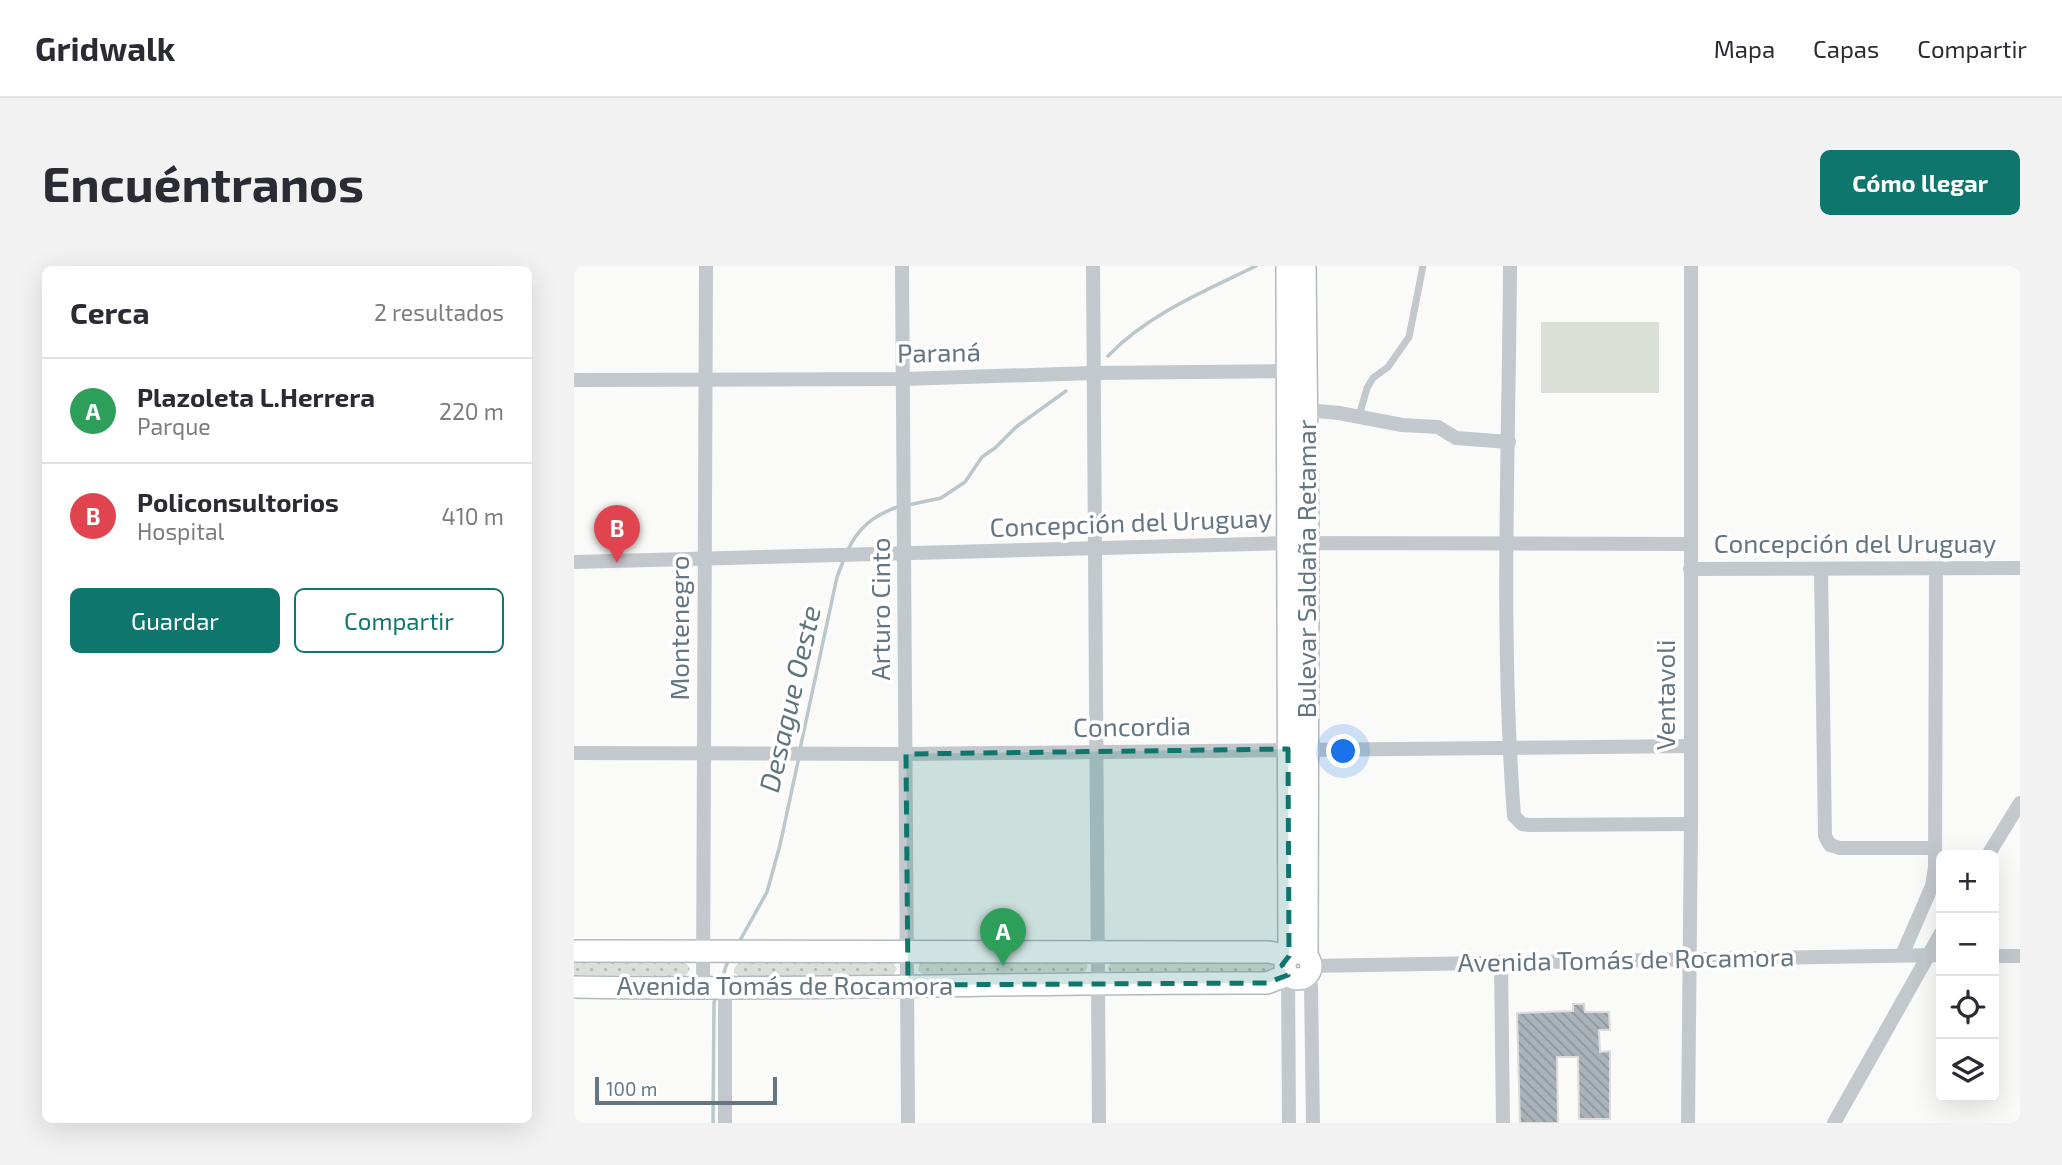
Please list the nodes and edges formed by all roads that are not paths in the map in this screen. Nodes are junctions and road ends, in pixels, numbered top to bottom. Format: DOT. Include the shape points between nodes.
graph roads {
  1 [pos="706,266"];
  2 [pos="902,266"];
  3 [pos="1093,266"];
  4 [pos="1287,266"];
  5 [pos="1305,266"];
  6 [pos="1423,266"];
  7 [pos="1510,266"];
  8 [pos="1691,266"];
  9 [pos="1297,371"];
  10 [pos="1093,373"];
  11 [pos="705,379"];
  12 [pos="903,379"];
  13 [pos="574,380"];
  14 [pos="1306,410"];
  15 [pos="1359,417"];
  16 [pos="1509,442"];
  17 [pos="1506,542"];
  18 [pos="1298,543"];
  19 [pos="1690,544"];
  20 [pos="1095,549"];
  21 [pos="905,553"];
  22 [pos="705,558"];
  23 [pos="574,562"];
  24 [pos="2020,568"];
  25 [pos="1690,569"];
  26 [pos="1821,569"];
  27 [pos="1936,569"];
  28 [pos="1691,746"];
  29 [pos="1509,748"];
  30 [pos="1298,749"];
  31 [pos="574,752"];
  32 [pos="1097,753"];
  33 [pos="704,754"];
  34 [pos="906,754"];
  35 [pos="2020,803"];
  36 [pos="1691,824"];
  37 [pos="1935,848"];
  38 [pos="1991,850"];
  39 [pos="1098,950"];
  40 [pos="574,951"];
  41 [pos="908,952"];
  42 [pos="703,953"];
  43 [pos="1902,955"];
  44 [pos="1935,955"];
  45 [pos="1999,956"];
  46 [pos="2020,956"];
  47 [pos="1689,958"];
  48 [pos="1501,962"];
  49 [pos="1300,966"];
  50 [pos="1099,983"];
  51 [pos="908,985"];
  52 [pos="574,987"];
  53 [pos="716,990"];
  54 [pos="725,1123"];
  55 [pos="908,1123"];
  56 [pos="1099,1123"];
  57 [pos="1289,1123"];
  58 [pos="1313,1123"];
  59 [pos="1503,1123"];
  60 [pos="1688,1123"];
  61 [pos="1834,1123"];
  1 -- 11 [label="street, Montenegro"];
  2 -- 12 [label="street, Arturo Cinto"];
  3 -- 10 [label="street"];
  4 -- 9 [label="street, Bulevar Saldaña Retamar"];
  5 -- 9 [label="street, Bulevar Saldaña Retamar"];
  6 -- 15 [label="lane" via="1409,337 1388,367 1373,378"];
  7 -- 16 [label="street"];
  8 -- 19 [label="street, Ventavoli"];
  9 -- 10 [label="street, Paraná"];
  9 -- 14 [label="street, Bulevar Saldaña Retamar"];
  9 -- 18 [label="street, Bulevar Saldaña Retamar"];
  10 -- 12 [label="street, Paraná"];
  10 -- 20 [label="street"];
  11 -- 12 [label="street, Paraná"];
  11 -- 13 [label="street, Paraná"];
  11 -- 22 [label="street, Montenegro"];
  12 -- 21 [label="street, Arturo Cinto"];
  14 -- 15 [label="street"];
  14 -- 18 [label="street, Bulevar Saldaña Retamar"];
  15 -- 16 [label="street" via="1438,427 1456,438"];
  16 -- 17 [label="street"];
  17 -- 18 [label="street, Concepción del Uruguay"];
  17 -- 19 [label="street, Concepción del Uruguay"];
  17 -- 29 [label="street"];
  18 -- 20 [label="street, Concepción del Uruguay"];
  18 -- 30 [label="street, Bulevar Saldaña Retamar"];
  19 -- 25 [label="street, Ventavoli"];
  20 -- 21 [label="street, Concepción del Uruguay"];
  20 -- 32 [label="street"];
  21 -- 22 [label="street, Concepción del Uruguay"];
  21 -- 34 [label="street, Arturo Cinto"];
  22 -- 23 [label="street, Concepción del Uruguay"];
  22 -- 33 [label="street, Montenegro"];
  24 -- 27 [label="street, Concepción del Uruguay"];
  25 -- 26 [label="street, Concepción del Uruguay"];
  25 -- 28 [label="street, Ventavoli"];
  26 -- 27 [label="street, Concepción del Uruguay"];
  26 -- 37 [label="street" via="1825,836 1830,845 1840,848"];
  27 -- 37 [label="street"];
  28 -- 29 [label="street, Concordia"];
  28 -- 36 [label="street, Ventavoli"];
  29 -- 30 [label="street, Concordia"];
  29 -- 36 [label="street" via="1514,816 1522,824"];
  30 -- 32 [label="street, Concordia"];
  30 -- 49 [label="street, Bulevar Saldaña Retamar"];
  31 -- 33 [label="street, Concordia"];
  32 -- 34 [label="street, Concordia"];
  32 -- 39 [label="street"];
  33 -- 34 [label="street, Concordia"];
  33 -- 42 [label="street, Montenegro"];
  34 -- 41 [label="street, Arturo Cinto"];
  35 -- 38 [label="street"];
  36 -- 47 [label="street, Ventavoli"];
  37 -- 43 [label="street" via="1932,886"];
  39 -- 41 [label="street, Avenida Tomás de Rocamora"];
  39 -- 49 [label="street, Avenida Tomás de Rocamora" via="1269,952"];
  39 -- 50 [label="street"];
  40 -- 42 [label="street, Avenida Tomás de Rocamora"];
  41 -- 42 [label="street, Avenida Tomás de Rocamora"];
  41 -- 51 [label="street, Arturo Cinto"];
  42 -- 53 [label="street, Montenegro"];
  43 -- 44 [label="street, Avenida Tomás de Rocamora"];
  43 -- 47 [label="street, Avenida Tomás de Rocamora"];
  44 -- 61 [label="street"];
  45 -- 46 [label="street"];
  47 -- 48 [label="street, Avenida Tomás de Rocamora"];
  47 -- 60 [label="street, Ventavoli"];
  48 -- 49 [label="street, Avenida Tomás de Rocamora"];
  48 -- 59 [label="street"];
  49 -- 50 [label="street, Avenida Tomás de Rocamora" via="1268,983"];
  49 -- 57 [label="street, Bulevar Saldaña Retamar"];
  49 -- 58 [label="street, Bulevar Saldaña Retamar" via="1311,986"];
  50 -- 51 [label="street, Avenida Tomás de Rocamora"];
  50 -- 56 [label="street"];
  51 -- 53 [label="street, Avenida Tomás de Rocamora"];
  51 -- 55 [label="street, Arturo Cinto"];
  52 -- 53 [label="street, Avenida Tomás de Rocamora"];
  53 -- 54 [label="street, Montenegro"];
}
